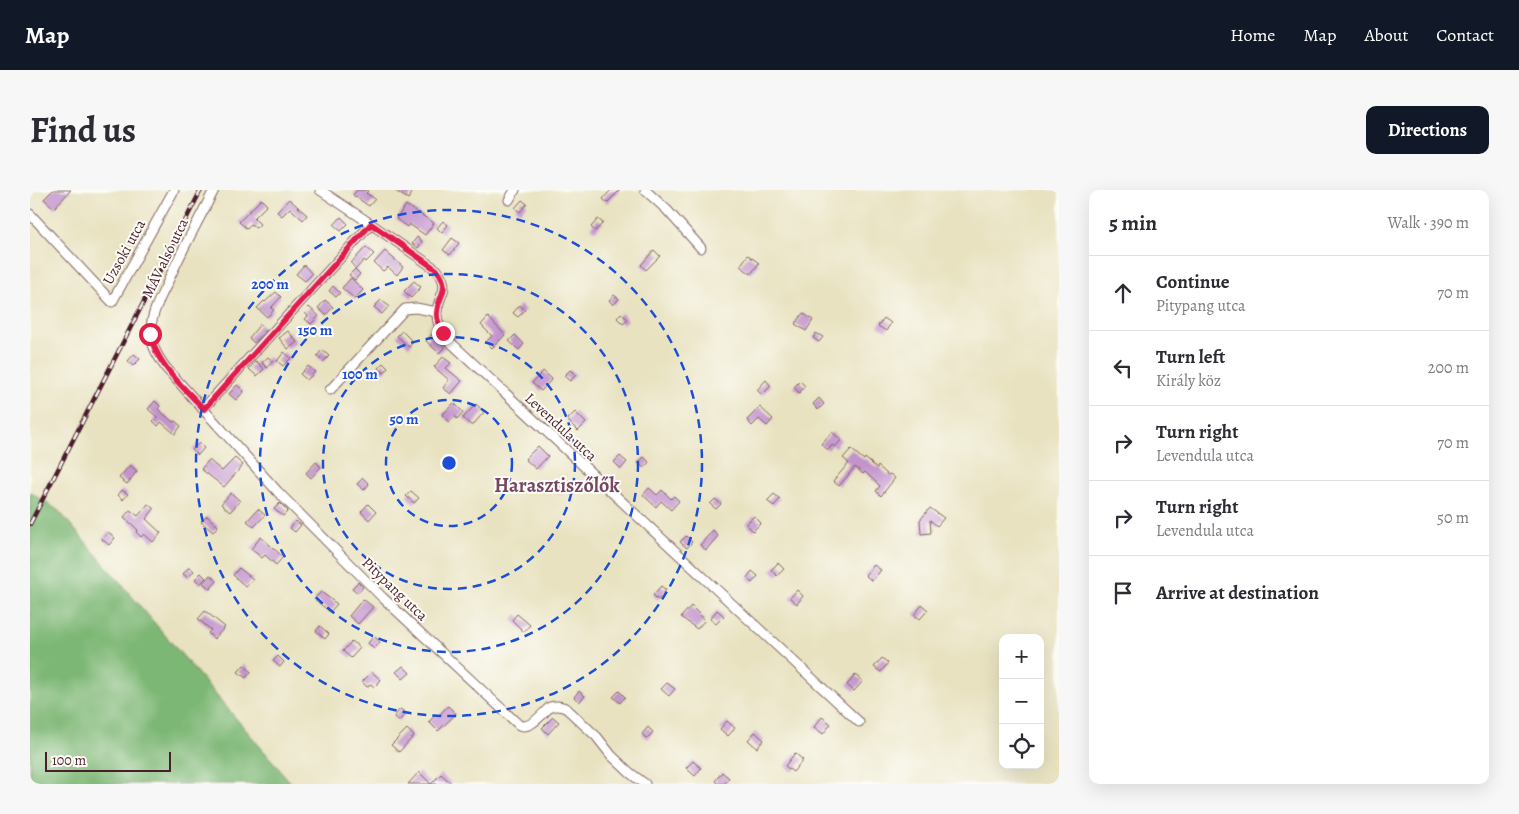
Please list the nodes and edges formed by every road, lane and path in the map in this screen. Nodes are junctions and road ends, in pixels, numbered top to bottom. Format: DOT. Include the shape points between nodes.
graph roads {
  1 [pos="174,190"];
  2 [pos="214,190"];
  3 [pos="320,190"];
  4 [pos="515,190"];
  5 [pos="645,190"];
  6 [pos="509,200"];
  7 [pos="30,214"];
  8 [pos="371,224"];
  9 [pos="701,248"];
  10 [pos="437,312"];
  11 [pos="152,341"];
  12 [pos="330,390"];
  13 [pos="204,409"];
  14 [pos="858,722"];
  15 [pos="645,784"];
  1 -- 7 [label="street, Uzsoki utca" via="112,302"];
  2 -- 11 [label="street, MÁV alsó utca" via="160,298 150,334"];
  3 -- 8 [label="street"];
  4 -- 6 [label="street"];
  5 -- 9 [label="street"];
  8 -- 10 [label="street" via="442,276 444,288"];
  8 -- 13 [label="street"];
  10 -- 12 [label="street" via="406,309"];
  10 -- 14 [label="street, Levendula utca" via="447,339"];
  11 -- 13 [label="street, Pitypang utca" via="166,368"];
  13 -- 15 [label="street, Pitypang utca" via="278,492 382,597 519,724 528,726 550,707 568,709 611,755"];
}
